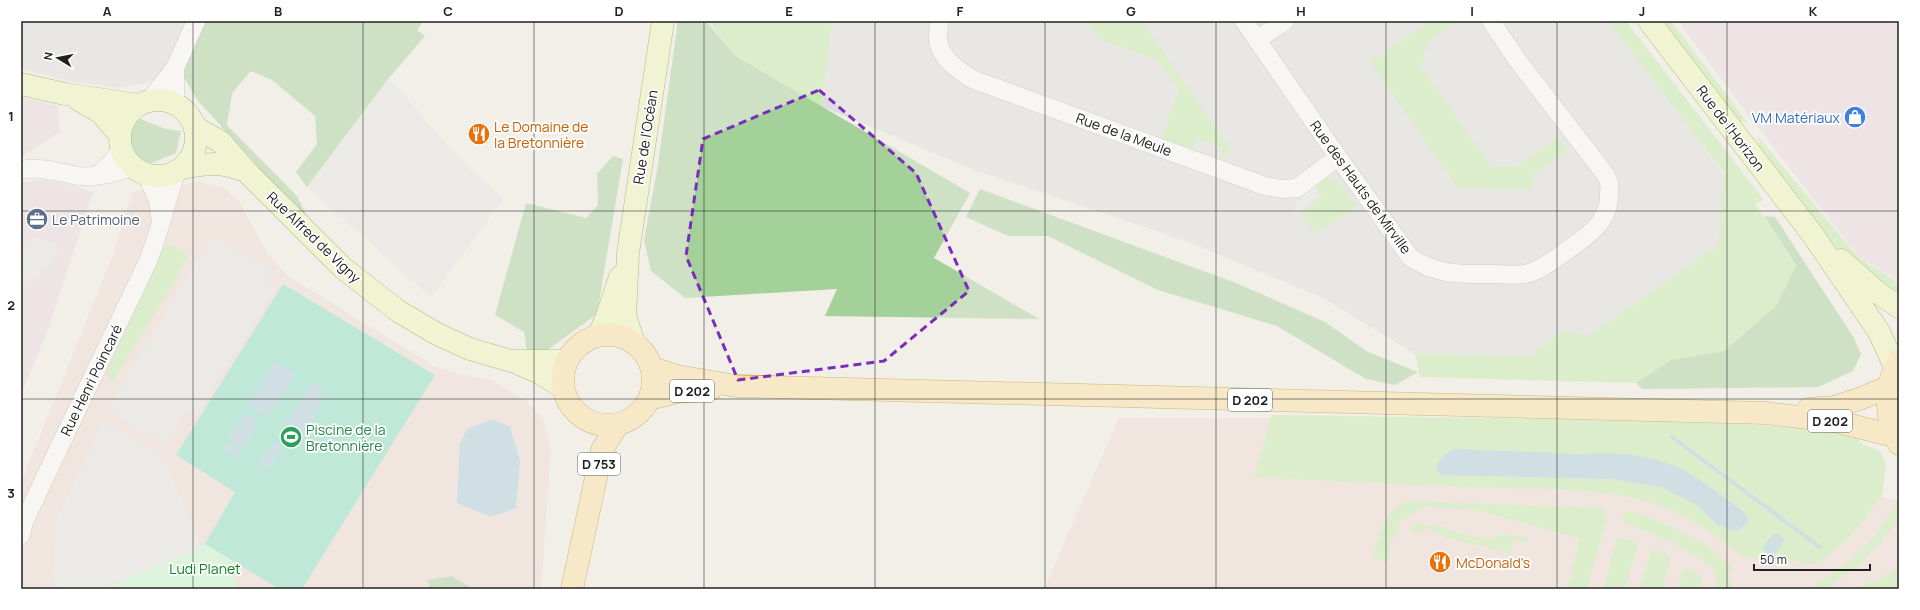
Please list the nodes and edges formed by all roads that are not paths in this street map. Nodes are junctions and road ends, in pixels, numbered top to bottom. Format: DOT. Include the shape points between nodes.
graph roads {
  1 [pos="196,21"];
  2 [pos="662,21"];
  3 [pos="940,21"];
  4 [pos="1244,21"];
  5 [pos="1285,21"];
  6 [pos="1491,21"];
  7 [pos="1649,21"];
  8 [pos="1257,40"];
  9 [pos="175,68"];
  10 [pos="21,84"];
  11 [pos="65,94"];
  12 [pos="144,103"];
  13 [pos="175,103"];
  14 [pos="195,127"];
  15 [pos="130,156"];
  16 [pos="1338,158"];
  17 [pos="21,170"];
  18 [pos="179,170"];
  19 [pos="246,171"];
  20 [pos="161,225"];
  21 [pos="1813,236"];
  22 [pos="628,253"];
  23 [pos="1899,306"];
  24 [pos="599,335"];
  25 [pos="634,343"];
  26 [pos="566,361"];
  27 [pos="514,362"];
  28 [pos="652,368"];
  29 [pos="1894,371"];
  30 [pos="736,386"];
  31 [pos="563,388"];
  32 [pos="649,399"];
  33 [pos="1765,413"];
  34 [pos="589,422"];
  35 [pos="618,424"];
  36 [pos="1897,440"];
  37 [pos="590,508"];
  38 [pos="21,535"];
  39 [pos="572,589"];
  40 [pos="584,589"];
  1 -- 9 [label="street"];
  2 -- 22 [label="main road, Rue de l'Océan"];
  3 -- 16 [label="street, Rue de la Meule" via="938,40 944,56 955,68 972,79 1265,186 1297,188"];
  4 -- 8 [label="street, Rue des Hauts de Mirville"];
  5 -- 8 [label="street"];
  6 -- 16 [label="street, Rue des Hauts de Mirville" via="1609,183 1606,213 1593,232 1542,267 1526,274 1438,271 1422,266 1410,257"];
  7 -- 21 [label="main road, Rue de l'Horizon"];
  8 -- 16 [label="street, Rue des Hauts de Mirville"];
  9 -- 12 [label="street"];
  9 -- 13 [label="street"];
  10 -- 11 [label="main road"];
  11 -- 12 [label="main road"];
  11 -- 15 [label="main road" via="100,112"];
  12 -- 13 [label="main road" via="165,100"];
  12 -- 15 [label="main road" via="127,115 122,124"];
  13 -- 14 [label="main road" via="190,117"];
  14 -- 18 [label="main road" via="194,150 190,160"];
  14 -- 19 [label="main road, Rue Alfred de Vigny" via="221,142"];
  15 -- 17 [label="street" via="112,162 99,174 82,176 38,169"];
  15 -- 18 [label="main road" via="163,176"];
  15 -- 20 [label="street" via="158,200"];
  18 -- 19 [label="main road, Rue Alfred de Vigny" via="212,163 226,164"];
  18 -- 20 [label="street, Rue Henri Poincaré" via="167,196"];
  19 -- 27 [label="main road, Rue Alfred de Vigny" via="343,268 398,311 437,334 470,349"];
  20 -- 38 [label="street, Rue Henri Poincaré" via="148,260 24,522"];
  21 -- 23 [label="main road" via="1878,293"];
  21 -- 29 [label="main road" via="1879,332"];
  22 -- 24 [label="main road, Rue de l'Océan"];
  22 -- 25 [label="main road, Rue de l'Océan" via="625,316"];
  24 -- 25 [label="main road" via="623,337"];
  24 -- 26 [label="main road" via="574,349"];
  25 -- 28 [label="main road" via="642,350"];
  26 -- 27 [label="main road, Rue Alfred de Vigny"];
  26 -- 31 [label="main road"];
  27 -- 31 [label="main road, Rue Alfred de Vigny" via="542,374"];
  28 -- 30 [label="main road, D 202" via="678,376"];
  28 -- 32 [label="main road" via="653,384"];
  29 -- 33 [label="main road, D 202" via="1859,399 1834,407"];
  29 -- 36 [label="main road" via="1888,409"];
  30 -- 32 [label="main road, D 202" via="677,392"];
  30 -- 33 [label="main road, D 202"];
  31 -- 34 [label="main road" via="568,402"];
  32 -- 35 [label="main road" via="641,411"];
  33 -- 36 [label="main road, D 202" via="1834,421"];
  34 -- 35 [label="main road" via="603,425"];
  34 -- 37 [label="main road, D 753"];
  35 -- 37 [label="main road, D 753" via="602,450"];
  37 -- 39 [label="main road, D 753"];
  37 -- 40 [label="main road, D 753"];
}
